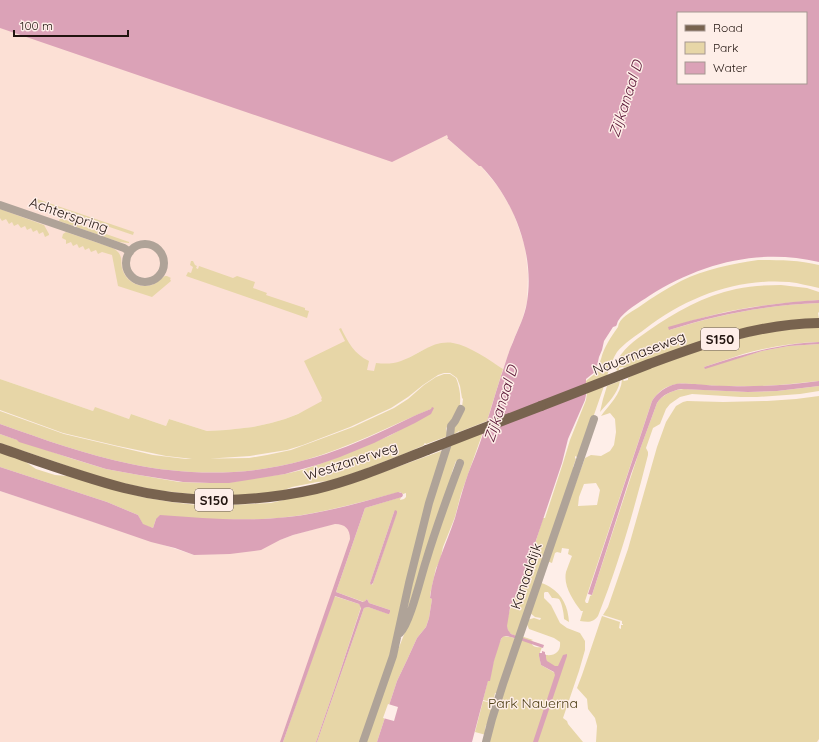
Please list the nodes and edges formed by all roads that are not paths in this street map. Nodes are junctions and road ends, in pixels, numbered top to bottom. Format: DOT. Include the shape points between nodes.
graph roads {
  1 [pos="0,205"];
  2 [pos="130,252"];
  3 [pos="819,323"];
  4 [pos="541,406"];
  5 [pos="461,409"];
  6 [pos="594,419"];
  7 [pos="0,448"];
  8 [pos="460,463"];
  9 [pos="398,634"];
  10 [pos="363,742"];
  11 [pos="486,742"];
  1 -- 2 [label="street, Achterspring"];
  2 -- 2 [label="street" via="126,259 126,267 134,279 146,282 159,275 163,262 157,249 143,244"];
  3 -- 4 [label="main road, Nauernaseweg / S150" via="741,333 696,347"];
  4 -- 7 [label="main road, Westzanerweg / S150, bridge" via="353,478 316,489 244,500 206,500 145,493"];
  5 -- 9 [label="street" via="451,426 450,438 429,503"];
  6 -- 11 [label="street, Kanaaldijk" via="494,711"];
  8 -- 9 [label="street" via="409,617 404,630"];
  9 -- 10 [label="street" via="393,656"];
}
